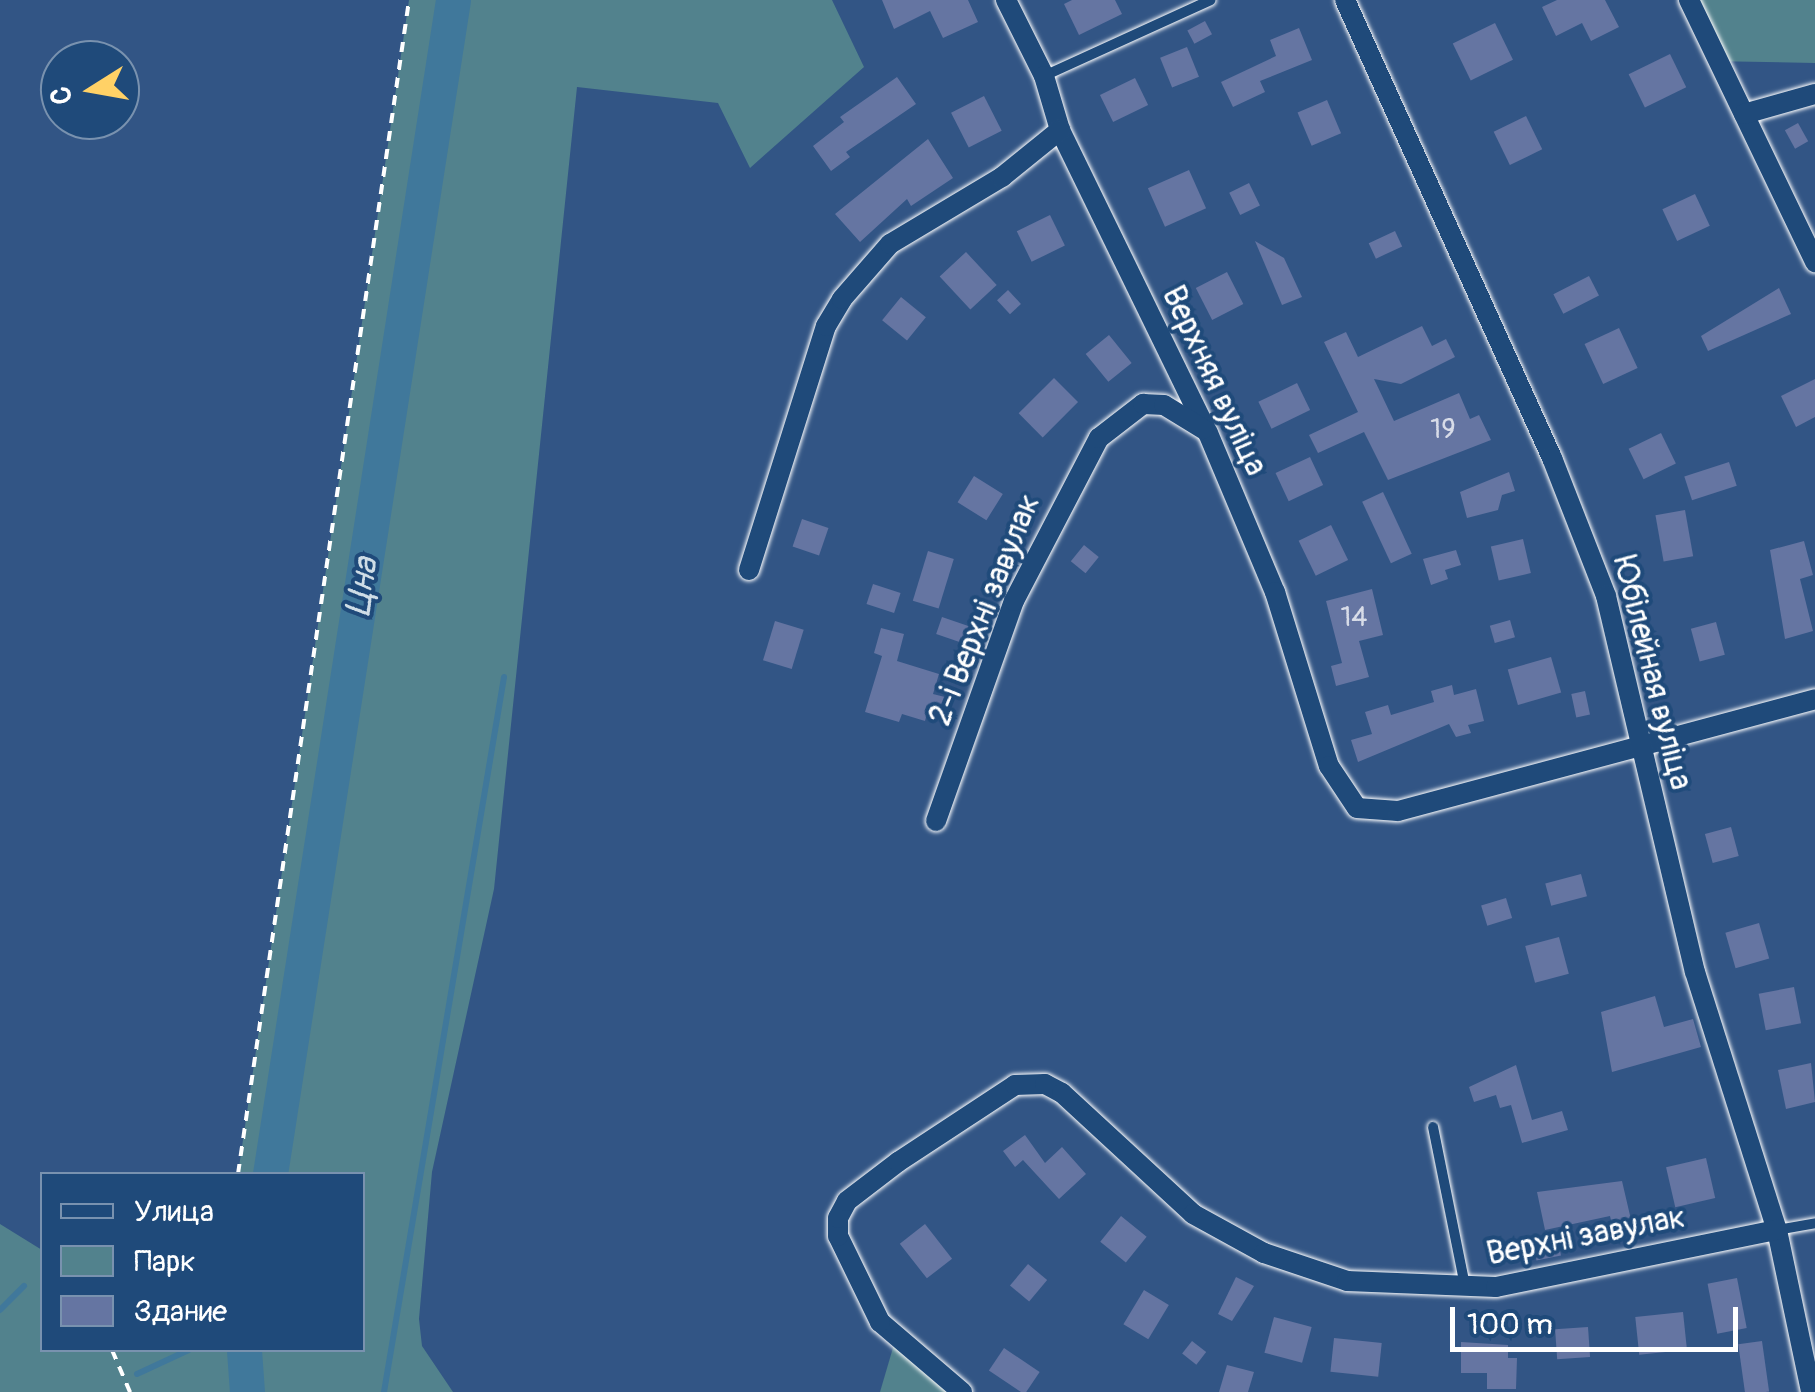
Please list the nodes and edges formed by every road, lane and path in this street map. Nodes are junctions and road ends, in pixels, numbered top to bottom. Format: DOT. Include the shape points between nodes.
graph roads {
  1 [pos="409,0"];
  2 [pos="1006,0"];
  3 [pos="1211,0"];
  4 [pos="1345,0"];
  5 [pos="1689,0"];
  6 [pos="1044,76"];
  7 [pos="1815,94"];
  8 [pos="1744,114"];
  9 [pos="1060,130"];
  10 [pos="1815,262"];
  11 [pos="1208,433"];
  12 [pos="749,570"];
  13 [pos="1815,698"];
  14 [pos="1641,744"];
  15 [pos="936,821"];
  16 [pos="1433,1127"];
  17 [pos="238,1172"];
  18 [pos="1815,1223"];
  19 [pos="1778,1230"];
  20 [pos="1465,1287"];
  21 [pos="113,1352"];
  22 [pos="130,1392"];
  23 [pos="962,1392"];
  24 [pos="1811,1392"];
  1 -- 17 [label="path"];
  2 -- 6 [label="street, Верхняя вуліца"];
  3 -- 6 [label="lane"];
  4 -- 14 [label="street, Юбілейная вуліца" via="1586,540"];
  5 -- 8 [label="street"];
  6 -- 9 [label="street, Верхняя вуліца"];
  7 -- 8 [label="street"];
  8 -- 10 [label="street"];
  9 -- 11 [label="street, Верхняя вуліца"];
  9 -- 12 [label="street" via="1002,177 890,244 842,300 826,326"];
  11 -- 14 [label="street, Верхняя вуліца" via="1275,592 1329,766 1346,797 1374,814 1398,811"];
  11 -- 15 [label="street, 2-і Верхні завулак" via="1164,405 1144,404 1099,438 1014,601"];
  13 -- 14 [label="street"];
  14 -- 19 [label="street, Юбілейная вуліца" via="1696,972"];
  16 -- 20 [label="lane"];
  18 -- 19 [label="lane"];
  19 -- 20 [label="street, Верхні завулак" via="1496,1287"];
  19 -- 24 [label="street, Юбілейная вуліца"];
  20 -- 23 [label="street, Верхні завулак" via="1348,1281 1264,1252 1193,1214 1062,1093 1045,1084 1015,1085 898,1162 847,1202 838,1218 838,1236 880,1322"];
  21 -- 22 [label="path"];
}
